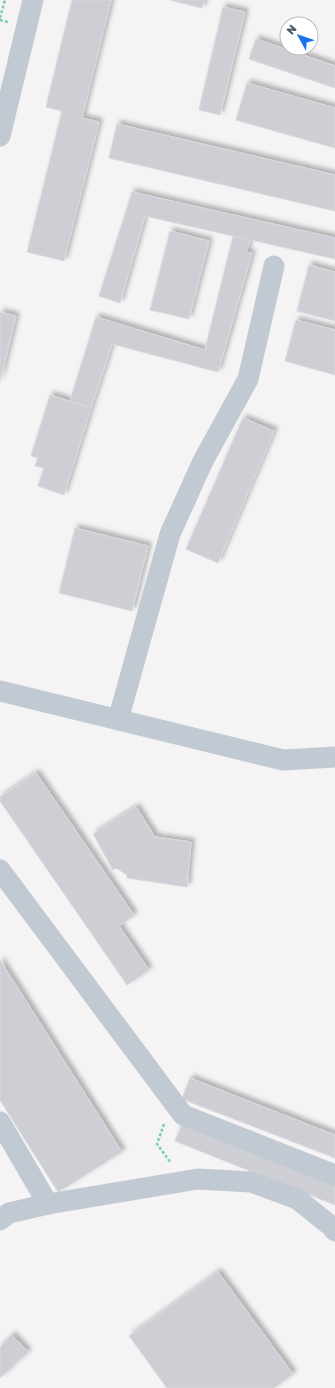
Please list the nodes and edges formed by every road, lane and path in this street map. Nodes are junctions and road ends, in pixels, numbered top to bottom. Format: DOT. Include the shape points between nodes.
graph roads {
  1 [pos="5,0"];
  2 [pos="33,0"];
  3 [pos="0,18"];
  4 [pos="0,136"];
  5 [pos="274,266"];
  6 [pos="0,691"];
  7 [pos="118,720"];
  8 [pos="335,757"];
  9 [pos="0,870"];
  10 [pos="170,1096"];
  11 [pos="0,1122"];
  12 [pos="335,1175"];
  13 [pos="185,1181"];
  14 [pos="48,1204"];
  15 [pos="0,1220"];
  16 [pos="335,1230"];
  1 -- 3 [label="path"];
  2 -- 4 [label="lane"];
  5 -- 7 [label="lane" via="248,380 202,461 170,534"];
  6 -- 7 [label="lane"];
  7 -- 8 [label="lane" via="283,760"];
  9 -- 10 [label="lane"];
  10 -- 12 [label="lane" via="183,1115"];
  10 -- 13 [label="path" via="157,1144"];
  11 -- 14 [label="lane"];
  13 -- 14 [label="lane"];
  13 -- 16 [label="lane" via="198,1179 251,1182 297,1199"];
  14 -- 15 [label="lane" via="9,1214"];
}
